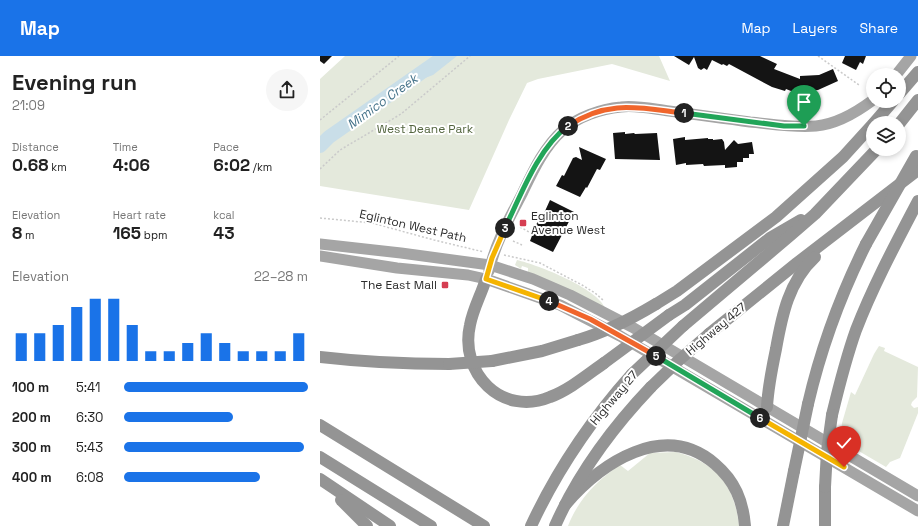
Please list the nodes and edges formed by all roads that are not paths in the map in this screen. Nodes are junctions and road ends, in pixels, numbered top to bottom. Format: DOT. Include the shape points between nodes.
graph roads {
  1 [pos="911,56"];
  2 [pos="902,68"];
  3 [pos="918,72"];
  4 [pos="906,86"];
  5 [pos="918,100"];
  6 [pos="866,106"];
  7 [pos="887,108"];
  8 [pos="881,116"];
  9 [pos="905,116"];
  10 [pos="866,133"];
  11 [pos="917,154"];
  12 [pos="870,156"];
  13 [pos="918,170"];
  14 [pos="918,201"];
  15 [pos="815,214"];
  16 [pos="861,214"];
  17 [pos="320,244"];
  18 [pos="320,256"];
  19 [pos="490,265"];
  20 [pos="486,279"];
  21 [pos="320,357"];
  22 [pos="767,407"];
  23 [pos="320,426"];
  24 [pos="320,457"];
  25 [pos="320,481"];
  26 [pos="918,496"];
  27 [pos="565,505"];
  28 [pos="918,511"];
  29 [pos="408,512"];
  30 [pos="533,521"];
  31 [pos="367,526"];
  32 [pos="390,526"];
  33 [pos="428,526"];
  34 [pos="432,526"];
  35 [pos="484,526"];
  36 [pos="555,526"];
  37 [pos="745,526"];
  38 [pos="784,526"];
  39 [pos="825,526"];
  1 -- 2 [label="main road"];
  3 -- 4 [label="highway"];
  5 -- 9 [label="highway"];
  6 -- 19 [label="main road" via="833,122 817,126 784,126 622,106 585,116 563,130 544,152 502,234"];
  7 -- 8 [label="highway"];
  10 -- 21 [label="highway, bridge" via="843,157 776,217 677,291 609,329 542,351 492,361 406,364"];
  11 -- 38 [label="highway, bridge" via="866,244 830,325 808,404"];
  12 -- 15 [label="highway, Highway 27"];
  13 -- 16 [label="highway"];
  14 -- 39 [label="highway, bridge" via="874,289 856,330 844,367 832,415 827,451 824,487"];
  15 -- 20 [label="highway, bridge" via="770,238 685,305 566,389 550,398 533,402 518,402 502,397 482,382 473,367 468,342 470,325"];
  15 -- 30 [label="highway, Highway 27, bridge" via="683,326 632,374 574,447"];
  16 -- 22 [label="highway" via="806,265 789,293 769,385"];
  16 -- 27 [label="highway, Highway 427, bridge" via="709,334 651,387 600,448"];
  17 -- 19 [label="main road"];
  18 -- 20 [label="main road"];
  19 -- 20 [label="main road"];
  19 -- 22 [label="main road" via="550,286 593,306"];
  20 -- 28 [label="main road" via="560,305 590,319"];
  22 -- 26 [label="main road"];
  23 -- 35 [label="highway"];
  24 -- 29 [label="highway"];
  25 -- 31 [label="highway"];
  25 -- 32 [label="highway"];
  27 -- 36 [label="highway, Highway 427"];
  27 -- 37 [label="highway" via="591,479 629,454 647,448 674,446 698,452 724,472 741,502"];
  29 -- 33 [label="highway"];
  29 -- 34 [label="highway"];
}
